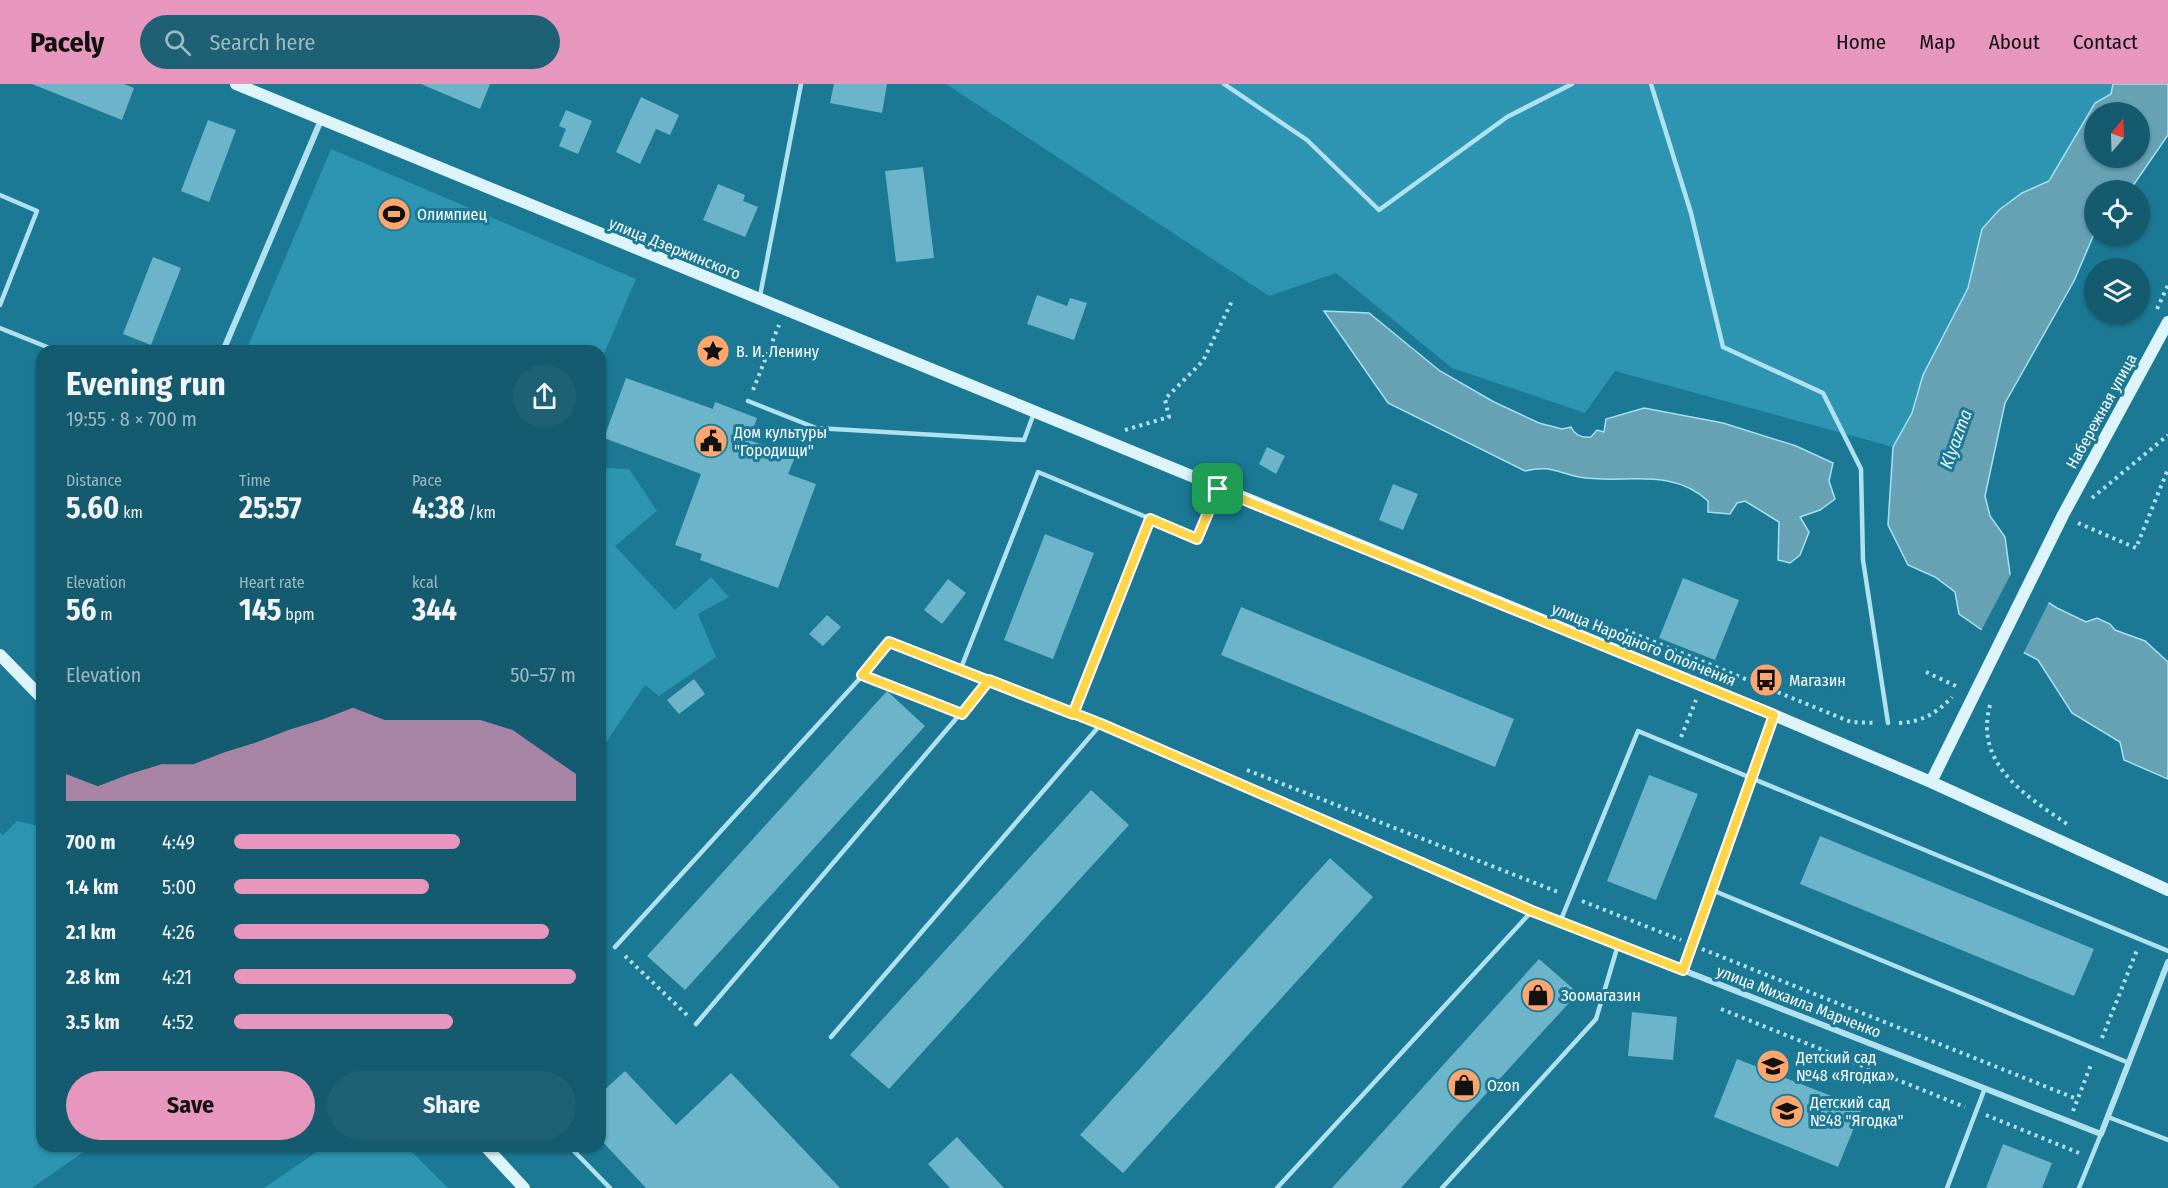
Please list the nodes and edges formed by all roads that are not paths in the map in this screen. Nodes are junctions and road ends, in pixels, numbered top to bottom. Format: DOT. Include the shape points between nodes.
graph roads {
  1 [pos="236,84"];
  2 [pos="801,84"];
  3 [pos="1224,84"];
  4 [pos="1572,84"];
  5 [pos="1651,84"];
  6 [pos="321,120"];
  7 [pos="0,195"];
  8 [pos="760,300"];
  9 [pos="0,305"];
  10 [pos="2168,322"];
  11 [pos="0,328"];
  12 [pos="42,345"];
  13 [pos="226,345"];
  14 [pos="748,401"];
  15 [pos="1034,413"];
  16 [pos="1102,441"];
  17 [pos="1218,489"];
  18 [pos="1150,519"];
  19 [pos="889,642"];
  20 [pos="0,655"];
  21 [pos="961,668"];
  22 [pos="989,680"];
  23 [pos="36,692"];
  24 [pos="1073,714"];
  25 [pos="1774,715"];
  26 [pos="1888,723"];
  27 [pos="1101,724"];
  28 [pos="1752,778"];
  29 [pos="1931,782"];
  30 [pos="1712,890"];
  31 [pos="2168,890"];
  32 [pos="1532,911"];
  33 [pos="1560,922"];
  34 [pos="1618,945"];
  35 [pos="615,947"];
  36 [pos="2168,951"];
  37 [pos="2168,962"];
  38 [pos="1683,970"];
  39 [pos="696,1024"];
  40 [pos="831,1037"];
  41 [pos="2129,1063"];
  42 [pos="1985,1088"];
  43 [pos="2108,1117"];
  44 [pos="2101,1134"];
  45 [pos="2168,1140"];
  46 [pos="491,1152"];
  47 [pos="575,1152"];
  48 [pos="525,1188"];
  49 [pos="610,1188"];
  50 [pos="1277,1188"];
  51 [pos="1442,1188"];
  52 [pos="1947,1188"];
  53 [pos="2079,1188"];
  1 -- 6 [label="street, улица Дзержинского"];
  2 -- 8 [label="lane"];
  3 -- 4 [label="lane" via="1307,140 1379,210 1507,117"];
  5 -- 26 [label="lane" via="1691,213 1723,347 1822,393 1861,469 1863,561"];
  6 -- 8 [label="street, улица Дзержинского"];
  6 -- 13 [label="street"];
  7 -- 9 [label="lane" via="38,211"];
  8 -- 15 [label="street, улица Дзержинского"];
  10 -- 29 [label="street, Набережная улица" via="2063,515"];
  11 -- 12 [label="lane"];
  14 -- 15 [label="lane" via="816,428 1024,440"];
  15 -- 16 [label="street, улица Дзержинского"];
  16 -- 17 [label="street, улица Народного Ополчения"];
  17 -- 18 [label="lane" via="1197,539"];
  17 -- 25 [label="street, улица Народного Ополчения"];
  18 -- 21 [label="lane" via="1038,472"];
  18 -- 24 [label="lane"];
  19 -- 21 [label="street, улица Михаила Марченко"];
  19 -- 35 [label="lane"];
  20 -- 23 [label="street"];
  21 -- 22 [label="street, улица Михаила Марченко"];
  22 -- 24 [label="street, улица Михаила Марченко"];
  22 -- 39 [label="lane"];
  24 -- 27 [label="street, улица Михаила Марченко"];
  25 -- 28 [label="lane"];
  25 -- 29 [label="street, улица Народного Ополчения"];
  27 -- 32 [label="street, улица Михаила Марченко"];
  27 -- 40 [label="lane"];
  28 -- 30 [label="lane"];
  28 -- 33 [label="lane" via="1638,731"];
  28 -- 36 [label="lane"];
  29 -- 31 [label="street, улица Народного Ополчения"];
  30 -- 38 [label="lane"];
  30 -- 41 [label="lane"];
  32 -- 33 [label="street, улица Михаила Марченко"];
  32 -- 50 [label="lane"];
  33 -- 34 [label="street, улица Михаила Марченко"];
  34 -- 38 [label="street, улица Михаила Марченко"];
  34 -- 51 [label="lane" via="1596,1019"];
  37 -- 41 [label="street"];
  38 -- 42 [label="street, улица Михаила Марченко"];
  41 -- 43 [label="street"];
  42 -- 44 [label="street, улица Михаила Марченко"];
  42 -- 52 [label="lane"];
  43 -- 44 [label="street"];
  43 -- 45 [label="lane"];
  44 -- 53 [label="lane"];
  46 -- 48 [label="street"];
  47 -- 49 [label="lane"];
}
